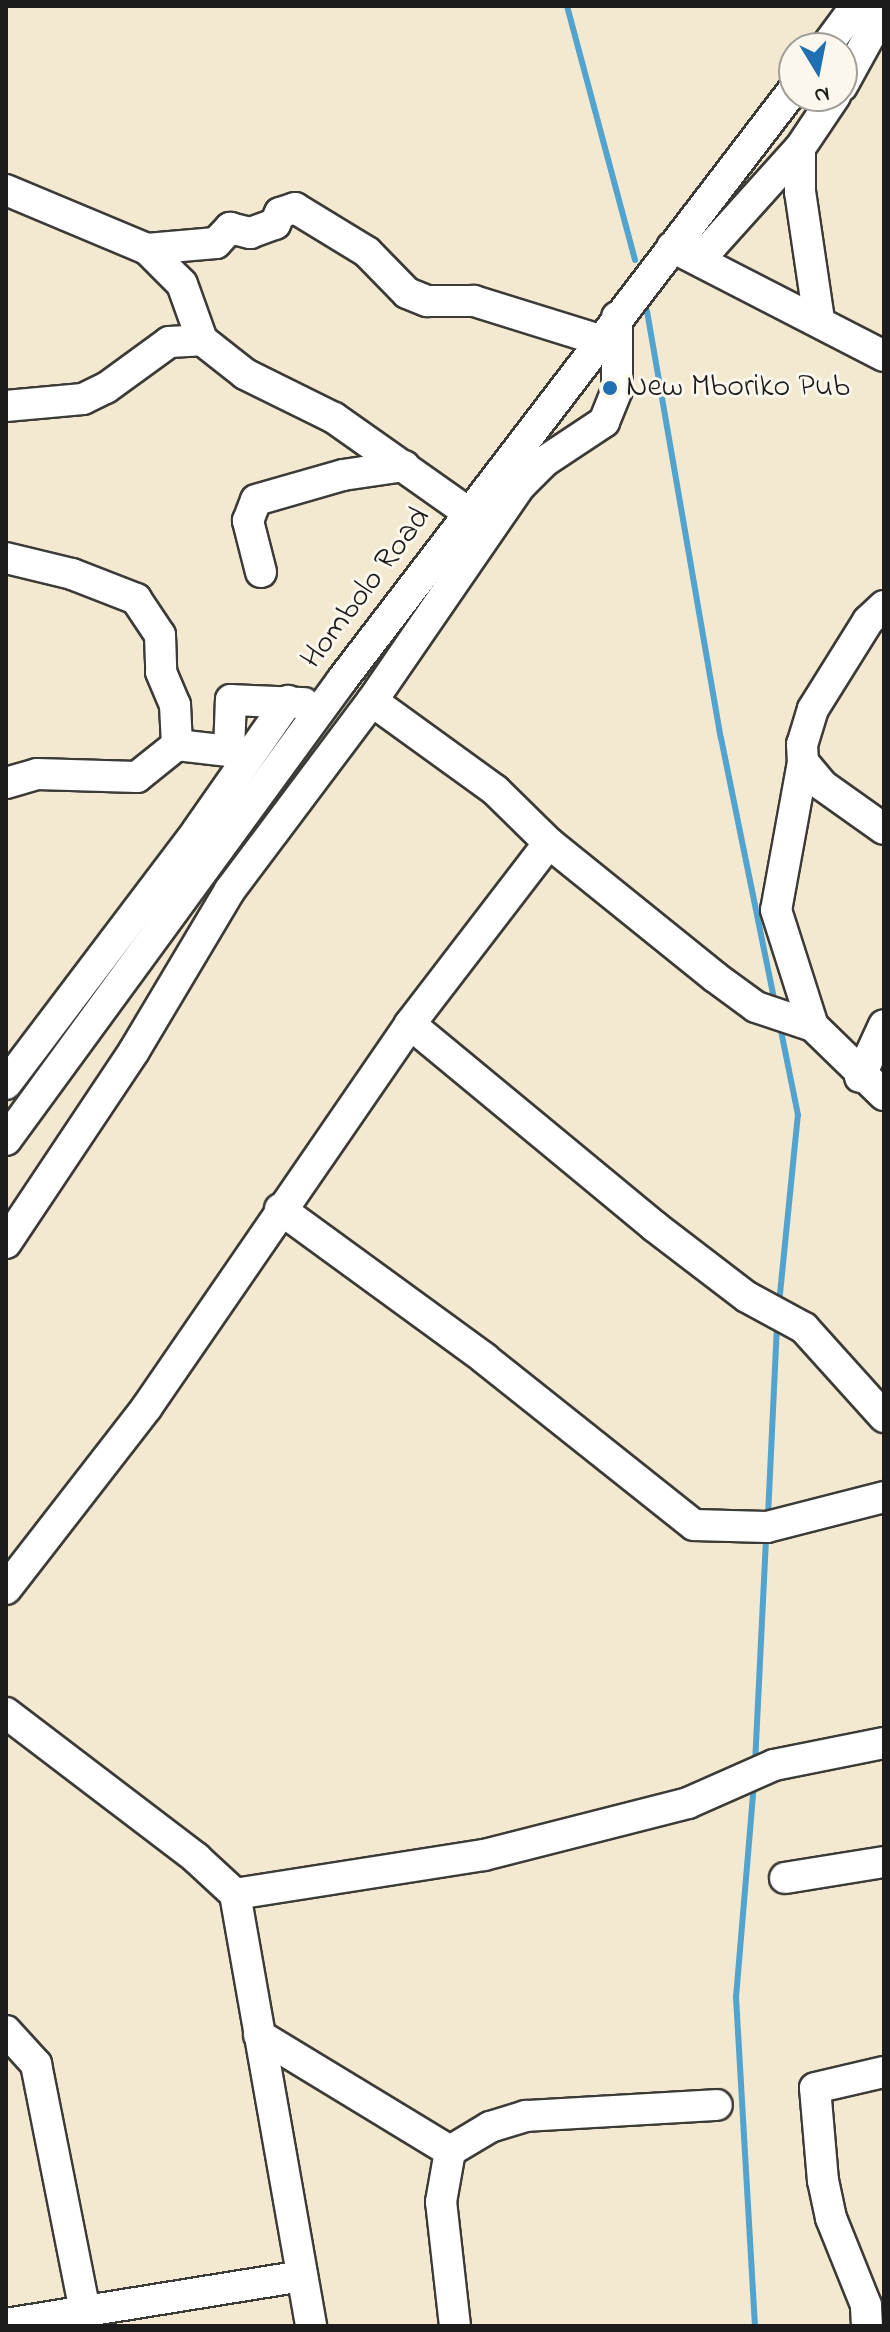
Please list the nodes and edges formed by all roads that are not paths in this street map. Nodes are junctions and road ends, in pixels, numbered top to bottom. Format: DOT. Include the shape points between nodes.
graph roads {
  1 [pos="856,6"];
  2 [pos="884,10"];
  3 [pos="837,32"];
  4 [pos="858,57"];
  5 [pos="779,112"];
  6 [pos="824,112"];
  7 [pos="800,148"];
  8 [pos="6,190"];
  9 [pos="147,249"];
  10 [pos="685,254"];
  11 [pos="819,320"];
  12 [pos="608,328"];
  13 [pos="202,340"];
  14 [pos="884,356"];
  15 [pos="6,406"];
  16 [pos="404,466"];
  17 [pos="470,514"];
  18 [pos="6,558"];
  19 [pos="261,572"];
  20 [pos="884,606"];
  21 [pos="288,701"];
  22 [pos="372,701"];
  23 [pos="324,705"];
  24 [pos="177,745"];
  25 [pos="803,762"];
  26 [pos="6,783"];
  27 [pos="884,829"];
  28 [pos="549,843"];
  29 [pos="801,1021"];
  30 [pos="410,1024"];
  31 [pos="884,1025"];
  32 [pos="6,1084"];
  33 [pos="872,1086"];
  34 [pos="6,1140"];
  35 [pos="280,1209"];
  36 [pos="6,1243"];
  37 [pos="884,1417"];
  38 [pos="883,1495"];
  39 [pos="6,1589"];
  40 [pos="6,1713"];
  41 [pos="884,1743"];
  42 [pos="884,1862"];
  43 [pos="785,1878"];
  44 [pos="235,1894"];
  45 [pos="6,2031"];
  46 [pos="259,2035"];
  47 [pos="884,2072"];
  48 [pos="717,2105"];
  49 [pos="450,2151"];
  50 [pos="302,2276"];
  51 [pos="872,2310"];
  52 [pos="87,2319"];
  53 [pos="6,2324"];
  54 [pos="311,2326"];
  55 [pos="455,2326"];
  1 -- 3 [label="street"];
  2 -- 4 [label="street"];
  5 -- 10 [label="street, Hombolo Road"];
  6 -- 7 [label="street"];
  7 -- 10 [label="street"];
  7 -- 11 [label="street" via="800,192"];
  8 -- 9 [label="street"];
  9 -- 12 [label="street" via="216,243 230,228 250,233 275,224 280,213 295,208 367,252 407,293 427,301 474,301"];
  9 -- 13 [label="street" via="182,284"];
  10 -- 11 [label="street"];
  10 -- 12 [label="street, Hombolo Road"];
  11 -- 14 [label="street"];
  12 -- 17 [label="street, Hombolo Road"];
  12 -- 22 [label="street" via="617,390 604,422 545,461 520,486"];
  13 -- 15 [label="street" via="169,342 83,399"];
  13 -- 16 [label="street" via="245,374 322,410"];
  16 -- 17 [label="street"];
  16 -- 19 [label="street" via="343,475 256,500 248,521"];
  17 -- 23 [label="street, Hombolo Road"];
  18 -- 24 [label="street" via="72,574 136,599 160,635 161,672 175,705"];
  20 -- 25 [label="street" via="868,621 813,709"];
  21 -- 23 [label="street"];
  21 -- 24 [label="street" via="231,700 229,751"];
  21 -- 32 [label="street"];
  22 -- 28 [label="street" via="495,790"];
  22 -- 36 [label="street" via="230,890 134,1051"];
  23 -- 34 [label="street, Hombolo Road"];
  24 -- 26 [label="street" via="137,777 68,773"];
  25 -- 27 [label="street" via="822,785"];
  25 -- 29 [label="street" via="776,910"];
  28 -- 29 [label="street" via="756,1007"];
  28 -- 30 [label="street"];
  29 -- 33 [label="street"];
  30 -- 35 [label="street"];
  30 -- 37 [label="street" via="747,1297 804,1328"];
  31 -- 33 [label="street"];
  35 -- 38 [label="street" via="484,1358 694,1525 767,1527 828,1515"];
  35 -- 39 [label="street" via="147,1407"];
  40 -- 44 [label="street" via="196,1858"];
  41 -- 44 [label="street" via="774,1765 688,1803 484,1855"];
  42 -- 43 [label="street"];
  44 -- 46 [label="street"];
  45 -- 52 [label="street" via="36,2064"];
  46 -- 49 [label="street"];
  46 -- 50 [label="street"];
  47 -- 51 [label="street" via="815,2088 817,2141 831,2218"];
  48 -- 49 [label="street" via="526,2116 490,2127"];
  49 -- 55 [label="street" via="441,2202"];
  50 -- 52 [label="street"];
  50 -- 54 [label="street"];
  52 -- 53 [label="street"];
}
